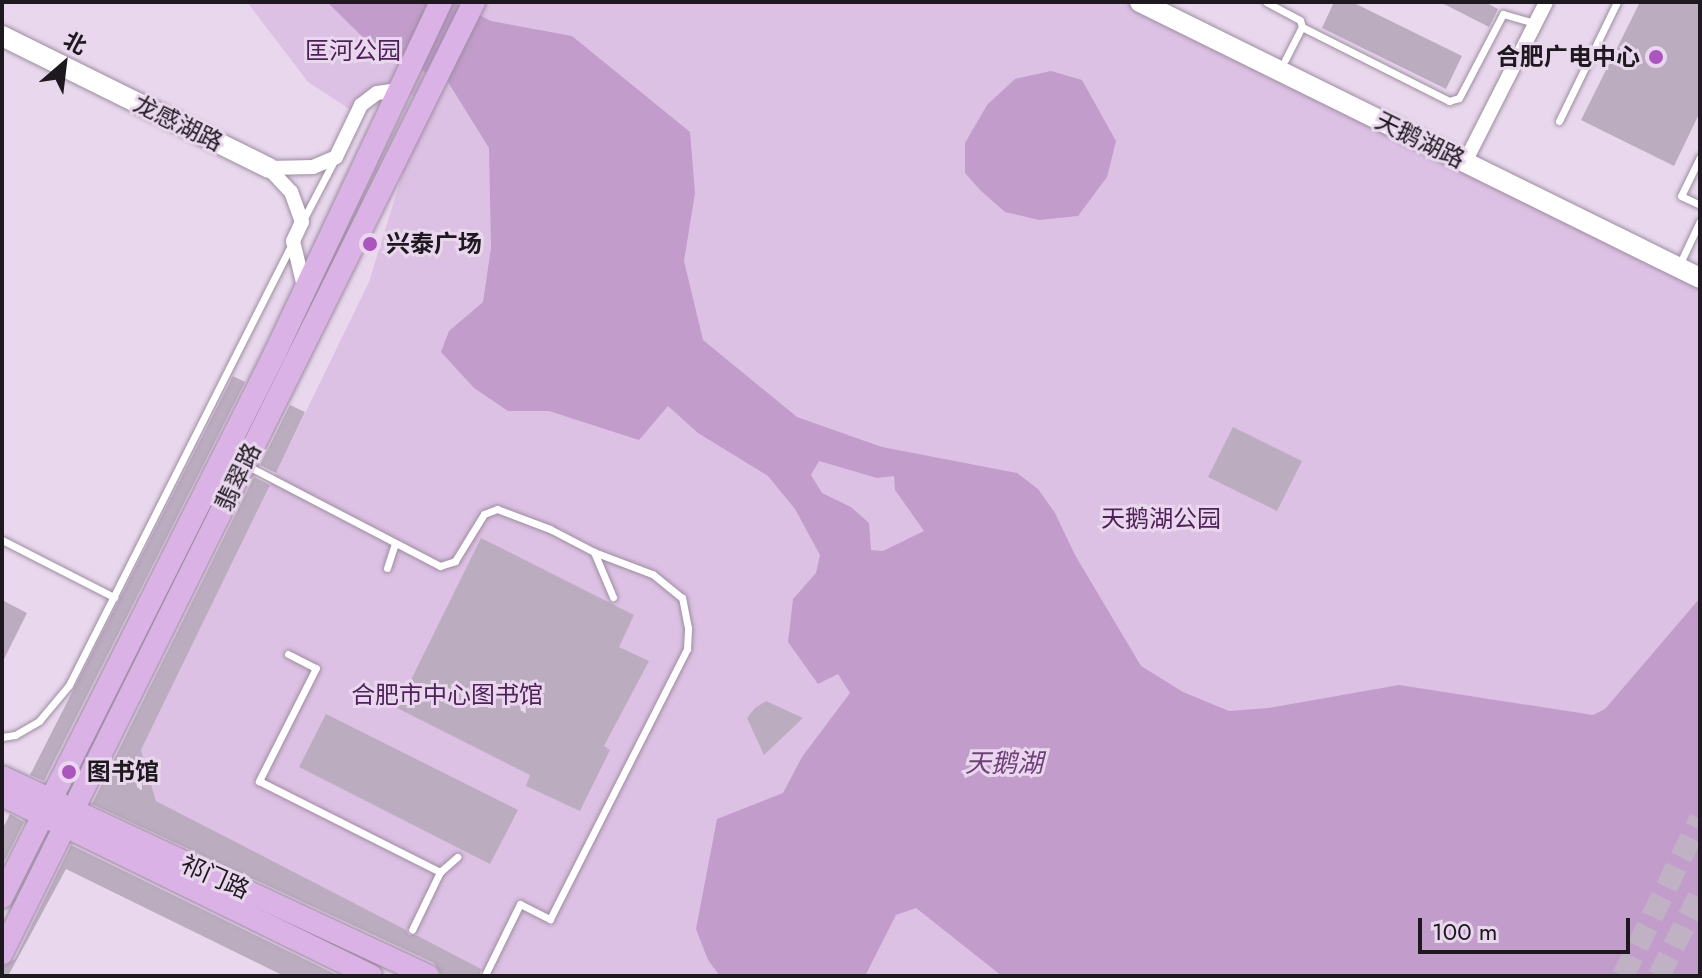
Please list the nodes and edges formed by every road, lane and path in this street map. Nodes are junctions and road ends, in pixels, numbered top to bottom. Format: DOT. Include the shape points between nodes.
graph roads {
  1 [pos="441,2"];
  2 [pos="474,2"];
  3 [pos="1140,2"];
  4 [pos="1167,2"];
  5 [pos="1266,2"];
  6 [pos="1546,2"];
  7 [pos="1617,2"];
  8 [pos="1535,23"];
  9 [pos="1302,27"];
  10 [pos="2,36"];
  11 [pos="1285,60"];
  12 [pos="399,90"];
  13 [pos="1559,121"];
  14 [pos="336,157"];
  15 [pos="1700,157"];
  16 [pos="1467,159"];
  17 [pos="269,168"];
  18 [pos="1700,205"];
  19 [pos="1700,221"];
  20 [pos="302,222"];
  21 [pos="293,241"];
  22 [pos="1691,263"];
  23 [pos="1700,278"];
  24 [pos="305,291"];
  25 [pos="316,319"];
  26 [pos="244,464"];
  27 [pos="2,540"];
  28 [pos="395,543"];
  29 [pos="594,552"];
  30 [pos="387,568"];
  31 [pos="114,597"];
  32 [pos="613,597"];
  33 [pos="288,654"];
  34 [pos="2,737"];
  35 [pos="2,777"];
  36 [pos="2,795"];
  37 [pos="47,808"];
  38 [pos="69,819"];
  39 [pos="457,857"];
  40 [pos="440,872"];
  41 [pos="2,897"];
  42 [pos="412,930"];
  43 [pos="2,953"];
  44 [pos="486,973"];
  45 [pos="371,976"];
  46 [pos="428,976"];
  1 -- 12 [label="main road, 翡翠路"];
  2 -- 25 [label="main road, 翡翠路"];
  3 -- 16 [label="street, 天鹅湖路"];
  4 -- 11 [label="street, 天鹅湖路"];
  5 -- 9 [label="lane" via="1300,20"];
  6 -- 8 [label="street"];
  7 -- 13 [label="lane"];
  8 -- 9 [label="lane" via="1503,14 1459,98 1449,101"];
  8 -- 16 [label="street"];
  9 -- 11 [label="lane"];
  10 -- 17 [label="street, 龙感湖路"];
  11 -- 16 [label="street, 天鹅湖路"];
  12 -- 14 [label="street" via="377,93 361,105"];
  12 -- 24 [label="main road, 翡翠路"];
  14 -- 17 [label="street" via="313,167"];
  14 -- 20 [label="lane"];
  15 -- 18 [label="lane" via="1681,196"];
  16 -- 22 [label="street, 天鹅湖路"];
  16 -- 23 [label="street, 天鹅湖路"];
  17 -- 20 [label="street" via="291,192"];
  19 -- 22 [label="lane"];
  20 -- 21 [label="street"];
  21 -- 24 [label="street"];
  21 -- 31 [label="lane"];
  24 -- 25 [label="street"];
  24 -- 37 [label="main road, 翡翠路"];
  25 -- 26 [label="main road, 翡翠路"];
  26 -- 28 [label="lane"];
  26 -- 38 [label="main road, 翡翠路"];
  27 -- 31 [label="lane"];
  28 -- 29 [label="lane" via="440,566 455,561 484,514 497,509"];
  28 -- 30 [label="lane"];
  29 -- 32 [label="lane"];
  29 -- 44 [label="lane" via="652,574 682,598 687,649 550,919 520,904"];
  31 -- 34 [label="lane" via="69,685 39,721"];
  33 -- 40 [label="lane" via="316,668 259,781"];
  35 -- 37 [label="main road, 祁门路"];
  36 -- 37 [label="main road, 祁门路"];
  37 -- 38 [label="main road, 祁门路"];
  37 -- 41 [label="main road, 翡翠路"];
  38 -- 43 [label="main road, 翡翠路"];
  38 -- 45 [label="main road, 祁门路"];
  38 -- 46 [label="main road, 祁门路"];
  39 -- 40 [label="lane"];
  40 -- 42 [label="lane"];
}
